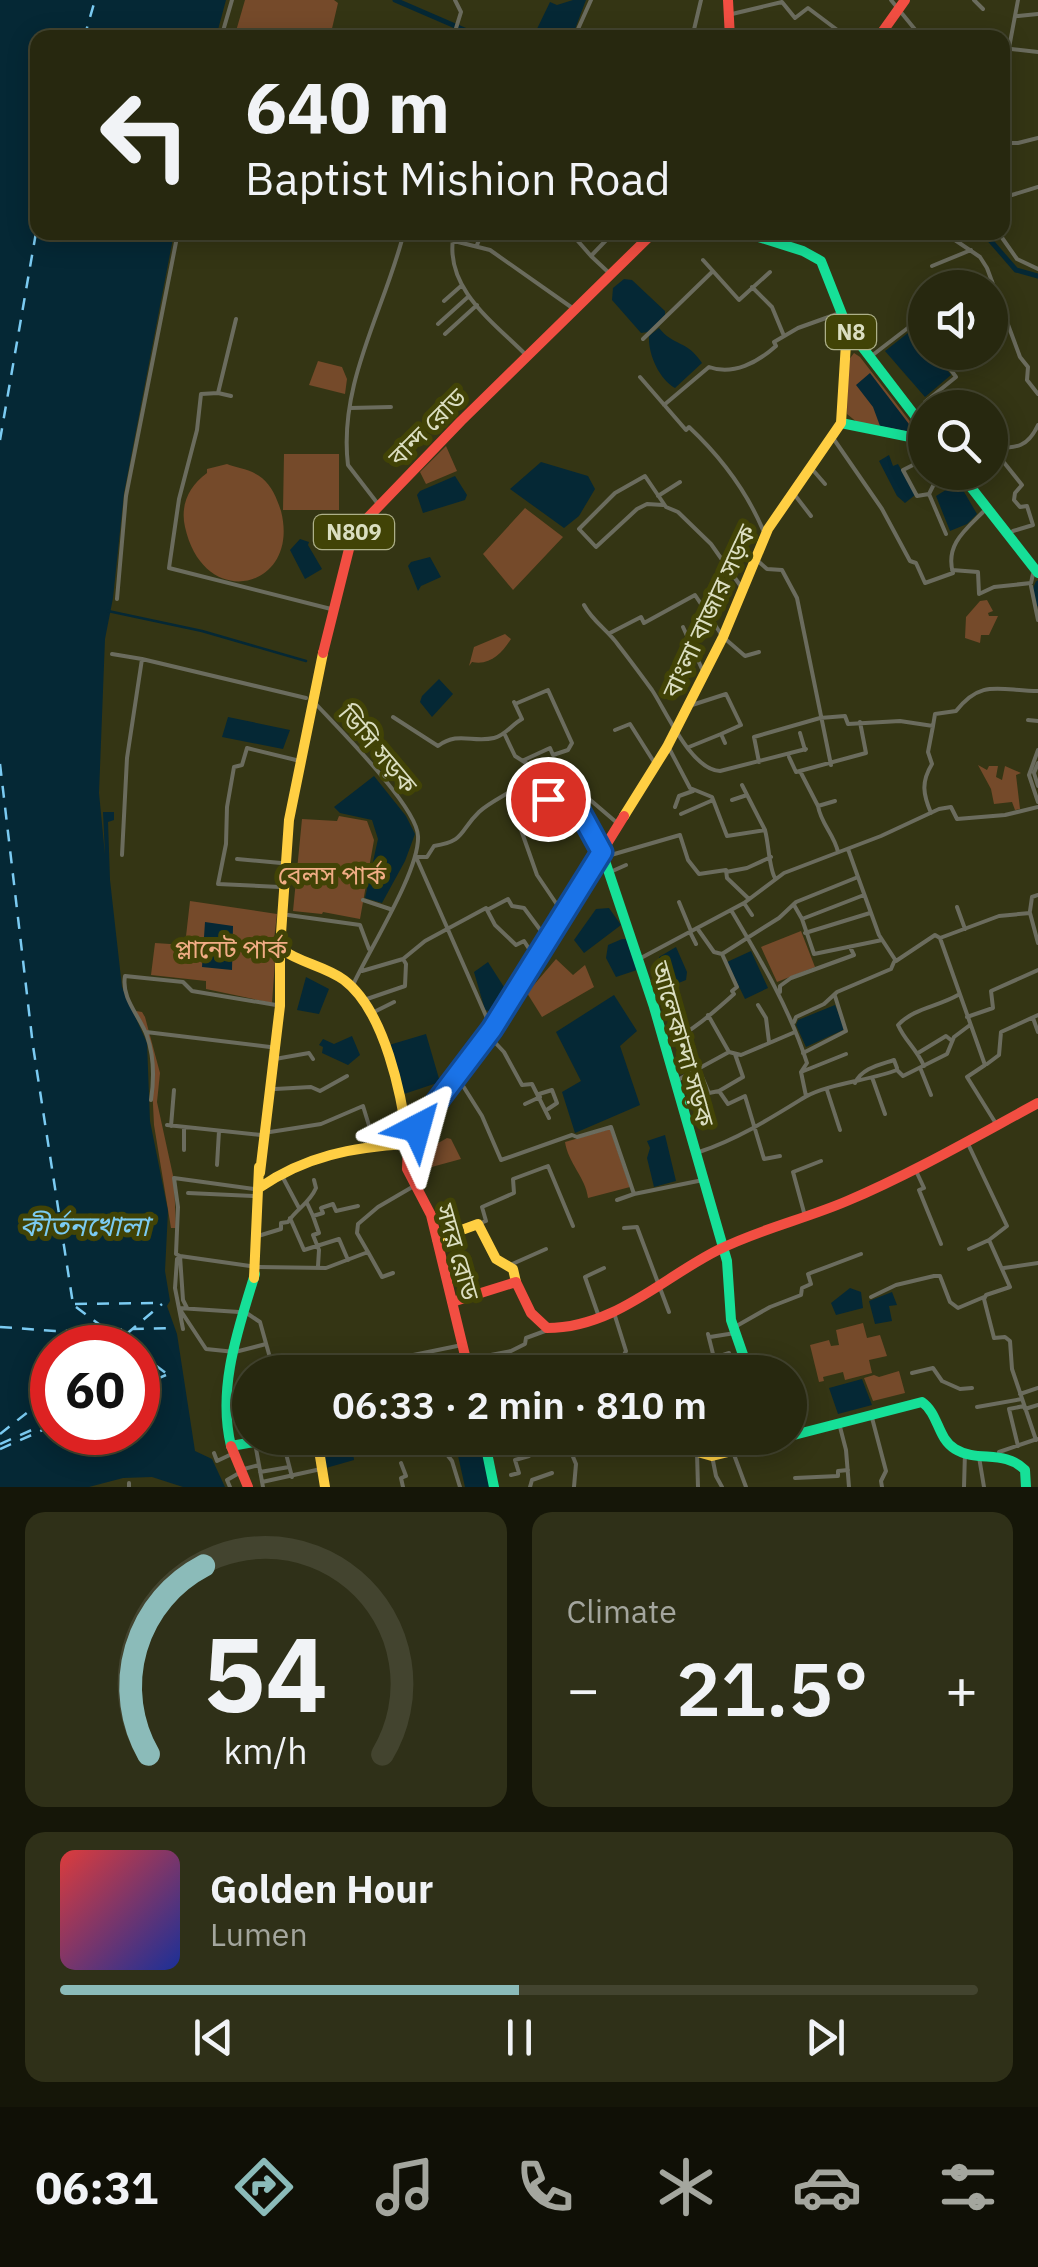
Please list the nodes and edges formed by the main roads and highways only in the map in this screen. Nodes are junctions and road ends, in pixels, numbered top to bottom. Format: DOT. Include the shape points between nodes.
graph roads {
  1 [pos="728,0"];
  2 [pos="898,3"];
  3 [pos="730,30"];
  4 [pos="883,30"];
  5 [pos="642,240"];
  6 [pos="788,240"];
  7 [pos="608,272"];
  8 [pos="847,327"];
  9 [pos="486,395"];
  10 [pos="908,407"];
  11 [pos="841,423"];
  12 [pos="908,437"];
  13 [pos="973,490"];
  14 [pos="1037,571"];
  15 [pos="311,699"];
  16 [pos="603,855"];
  17 [pos="280,948"];
  18 [pos="280,963"];
  19 [pos="355,991"];
  20 [pos="274,1053"];
  21 [pos="1038,1106"];
  22 [pos="968,1144"];
  23 [pos="412,1145"];
  24 [pos="271,1175"];
  25 [pos="258,1192"];
  26 [pos="842,1206"];
  27 [pos="436,1239"];
  28 [pos="722,1248"];
  29 [pos="255,1270"];
  30 [pos="516,1282"];
  31 [pos="452,1302"];
  32 [pos="235,1355"];
  33 [pos="464,1355"];
  34 [pos="743,1355"];
  35 [pos="232,1368"];
  36 [pos="232,1421"];
  37 [pos="807,1431"];
  38 [pos="237,1455"];
  39 [pos="320,1455"];
  40 [pos="487,1455"];
  41 [pos="251,1487"];
  42 [pos="325,1487"];
  43 [pos="494,1487"];
  44 [pos="1026,1487"];
  1 -- 3 [label="main road"];
  2 -- 4 [label="main road"];
  5 -- 7 [label="main road, বান্দ রোড / N809"];
  6 -- 8 [label="main road, N8" via="821,261"];
  7 -- 9 [label="main road, বান্দ রোড / N809"];
  7 -- 9 [label="main road, বান্দ রোড / N809"];
  8 -- 10 [label="main road, N8"];
  8 -- 11 [label="main road, বাংলা বাজার সড়ক"];
  9 -- 15 [label="main road, বান্দ রোড / N809" via="354,533"];
  11 -- 12 [label="main road"];
  11 -- 16 [label="main road, বাংলা বাজার সড়ক" via="765,534 668,747"];
  13 -- 14 [label="main road"];
  15 -- 17 [label="main road, বান্দ রোড / N809" via="290,820"];
  15 -- 17 [label="main road, বান্দ রোড / N809" via="286,814"];
  16 -- 23 [label="main road, বাংলা বাজার সড়ক" via="490,1032 417,1128"];
  16 -- 28 [label="main road, আলেকান্দা সড়ক"];
  17 -- 18 [label="main road, বান্দ রোড / N809"];
  17 -- 19 [label="main road"];
  18 -- 19 [label="main road"];
  18 -- 20 [label="main road, বান্দ রোড / N809"];
  18 -- 20 [label="main road, বান্দ রোড / N809"];
  19 -- 23 [label="main road"];
  19 -- 23 [label="main road" via="372,1013"];
  20 -- 24 [label="main road, বান্দ রোড / N809" via="264,1134"];
  21 -- 22 [label="main road"];
  22 -- 26 [label="main road"];
  22 -- 26 [label="main road"];
  23 -- 24 [label="main road" via="322,1154"];
  23 -- 27 [label="main road, সদর রোড" via="407,1169 432,1215"];
  24 -- 25 [label="main road, বান্দ রোড / N809"];
  25 -- 29 [label="main road, বান্দ রোড / N809"];
  25 -- 29 [label="main road, বান্দ রোড / N809"];
  26 -- 28 [label="main road"];
  27 -- 30 [label="main road" via="478,1224"];
  27 -- 31 [label="main road, সদর রোড"];
  28 -- 30 [label="main road" via="635,1302 579,1326 550,1329 531,1313"];
  28 -- 34 [label="main road, আলেকান্দা সড়ক"];
  29 -- 32 [label="main road, বান্দ রোড / N809"];
  30 -- 31 [label="main road"];
  31 -- 33 [label="main road, সদর রোড"];
  35 -- 36 [label="main road, বান্দ রোড / N809" via="226,1391"];
  37 -- 44 [label="main road" via="922,1402 953,1448 1020,1464"];
  38 -- 41 [label="main road, বান্দ রোড"];
  39 -- 42 [label="main road"];
  40 -- 43 [label="main road"];
}
